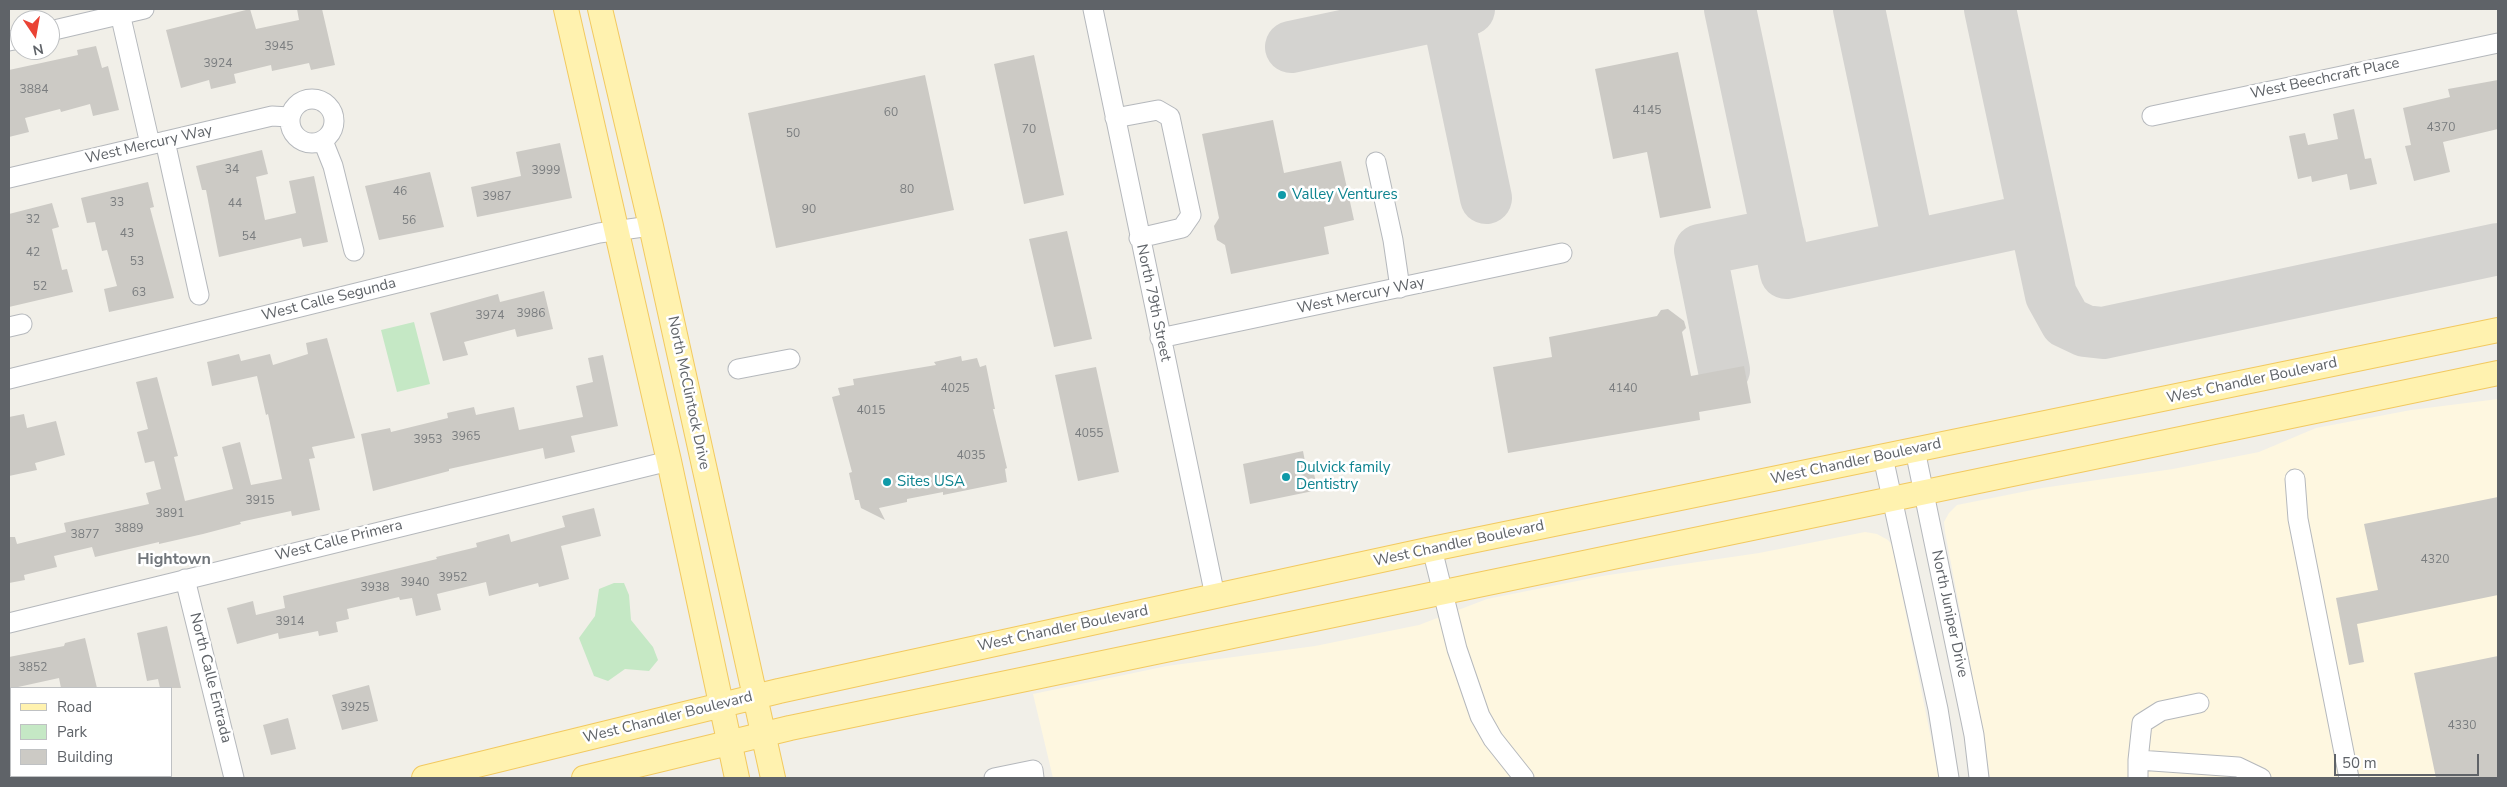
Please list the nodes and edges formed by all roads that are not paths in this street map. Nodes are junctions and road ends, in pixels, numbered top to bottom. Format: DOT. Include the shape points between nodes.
graph roads {
  1 [pos="144,9"];
  2 [pos="566,9"];
  3 [pos="600,9"];
  4 [pos="1093,9"];
  5 [pos="120,12"];
  6 [pos="60,28"];
  7 [pos="2498,43"];
  8 [pos="2152,116"];
  9 [pos="289,117"];
  10 [pos="1116,118"];
  11 [pos="323,141"];
  12 [pos="158,142"];
  13 [pos="1376,162"];
  14 [pos="9,178"];
  15 [pos="651,226"];
  16 [pos="616,229"];
  17 [pos="1140,238"];
  18 [pos="354,251"];
  19 [pos="1562,253"];
  20 [pos="1400,288"];
  21 [pos="199,295"];
  22 [pos="2498,330"];
  23 [pos="1160,338"];
  24 [pos="790,359"];
  25 [pos="738,368"];
  26 [pos="2498,373"];
  27 [pos="9,379"];
  28 [pos="1915,450"];
  29 [pos="1883,457"];
  30 [pos="669,461"];
  31 [pos="2294,479"];
  32 [pos="1924,492"];
  33 [pos="1892,498"];
  34 [pos="1432,549"];
  35 [pos="185,578"];
  36 [pos="1442,593"];
  37 [pos="1215,596"];
  38 [pos="9,622"];
  39 [pos="755,696"];
  40 [pos="2198,703"];
  41 [pos="721,704"];
  42 [pos="763,734"];
  43 [pos="729,743"];
  44 [pos="2138,769"];
  45 [pos="234,778"];
  46 [pos="424,778"];
  47 [pos="584,778"];
  48 [pos="737,778"];
  49 [pos="773,778"];
  50 [pos="994,778"];
  51 [pos="1034,778"];
  52 [pos="1524,778"];
  53 [pos="1949,778"];
  54 [pos="1979,778"];
  55 [pos="2262,778"];
  56 [pos="2349,778"];
  1 -- 5 [label="street"];
  2 -- 16 [label="main road"];
  3 -- 15 [label="main road, North McClintock Drive"];
  4 -- 10 [label="street, North 79th Street"];
  5 -- 6 [label="street"];
  5 -- 12 [label="street"];
  7 -- 8 [label="street, West Beechcraft Place"];
  9 -- 11 [label="street" via="291,132 301,142"];
  9 -- 11 [label="street" via="303,100 325,103 330,108 334,123 333,130"];
  9 -- 12 [label="street, West Mercury Way" via="272,116"];
  10 -- 17 [label="street, North 79th Street"];
  10 -- 17 [label="street" via="1158,110 1170,116 1191,216 1182,228"];
  11 -- 18 [label="street"];
  12 -- 14 [label="street, West Mercury Way"];
  12 -- 21 [label="street"];
  13 -- 20 [label="street"];
  15 -- 16 [label="street, West Calle Segunda"];
  15 -- 39 [label="main road, North McClintock Drive"];
  16 -- 27 [label="street, West Calle Segunda"];
  16 -- 30 [label="main road"];
  17 -- 23 [label="street, North 79th Street"];
  19 -- 20 [label="street, West Mercury Way"];
  20 -- 23 [label="street, West Mercury Way"];
  22 -- 28 [label="main road, West Chandler Boulevard"];
  23 -- 37 [label="street, North 79th Street"];
  24 -- 25 [label="street"];
  26 -- 32 [label="main road"];
  28 -- 29 [label="main road, West Chandler Boulevard"];
  28 -- 32 [label="street, North Juniper Drive"];
  29 -- 33 [label="street, North Juniper Drive"];
  29 -- 34 [label="main road, West Chandler Boulevard"];
  30 -- 35 [label="street, West Calle Primera"];
  30 -- 41 [label="main road"];
  31 -- 56 [label="street" via="2298,519"];
  32 -- 33 [label="main road"];
  32 -- 54 [label="street, North Juniper Drive" via="1974,735"];
  33 -- 36 [label="main road"];
  33 -- 53 [label="street, North Juniper Drive" via="1938,709"];
  34 -- 36 [label="street"];
  34 -- 37 [label="main road, West Chandler Boulevard"];
  35 -- 38 [label="street, West Calle Primera"];
  35 -- 45 [label="street, North Calle Entrada"];
  36 -- 42 [label="main road"];
  36 -- 52 [label="street" via="1480,716"];
  37 -- 39 [label="main road, West Chandler Boulevard"];
  39 -- 41 [label="main road, West Chandler Boulevard"];
  39 -- 42 [label="main road, North McClintock Drive"];
  40 -- 44 [label="street" via="2161,711 2142,723"];
  41 -- 43 [label="main road"];
  41 -- 46 [label="main road, West Chandler Boulevard"];
  42 -- 43 [label="main road"];
  42 -- 49 [label="main road, North McClintock Drive"];
  43 -- 47 [label="main road"];
  43 -- 48 [label="main road"];
  44 -- 55 [label="street" via="2238,768"];
  50 -- 51 [label="street" via="1032,770"];
}
